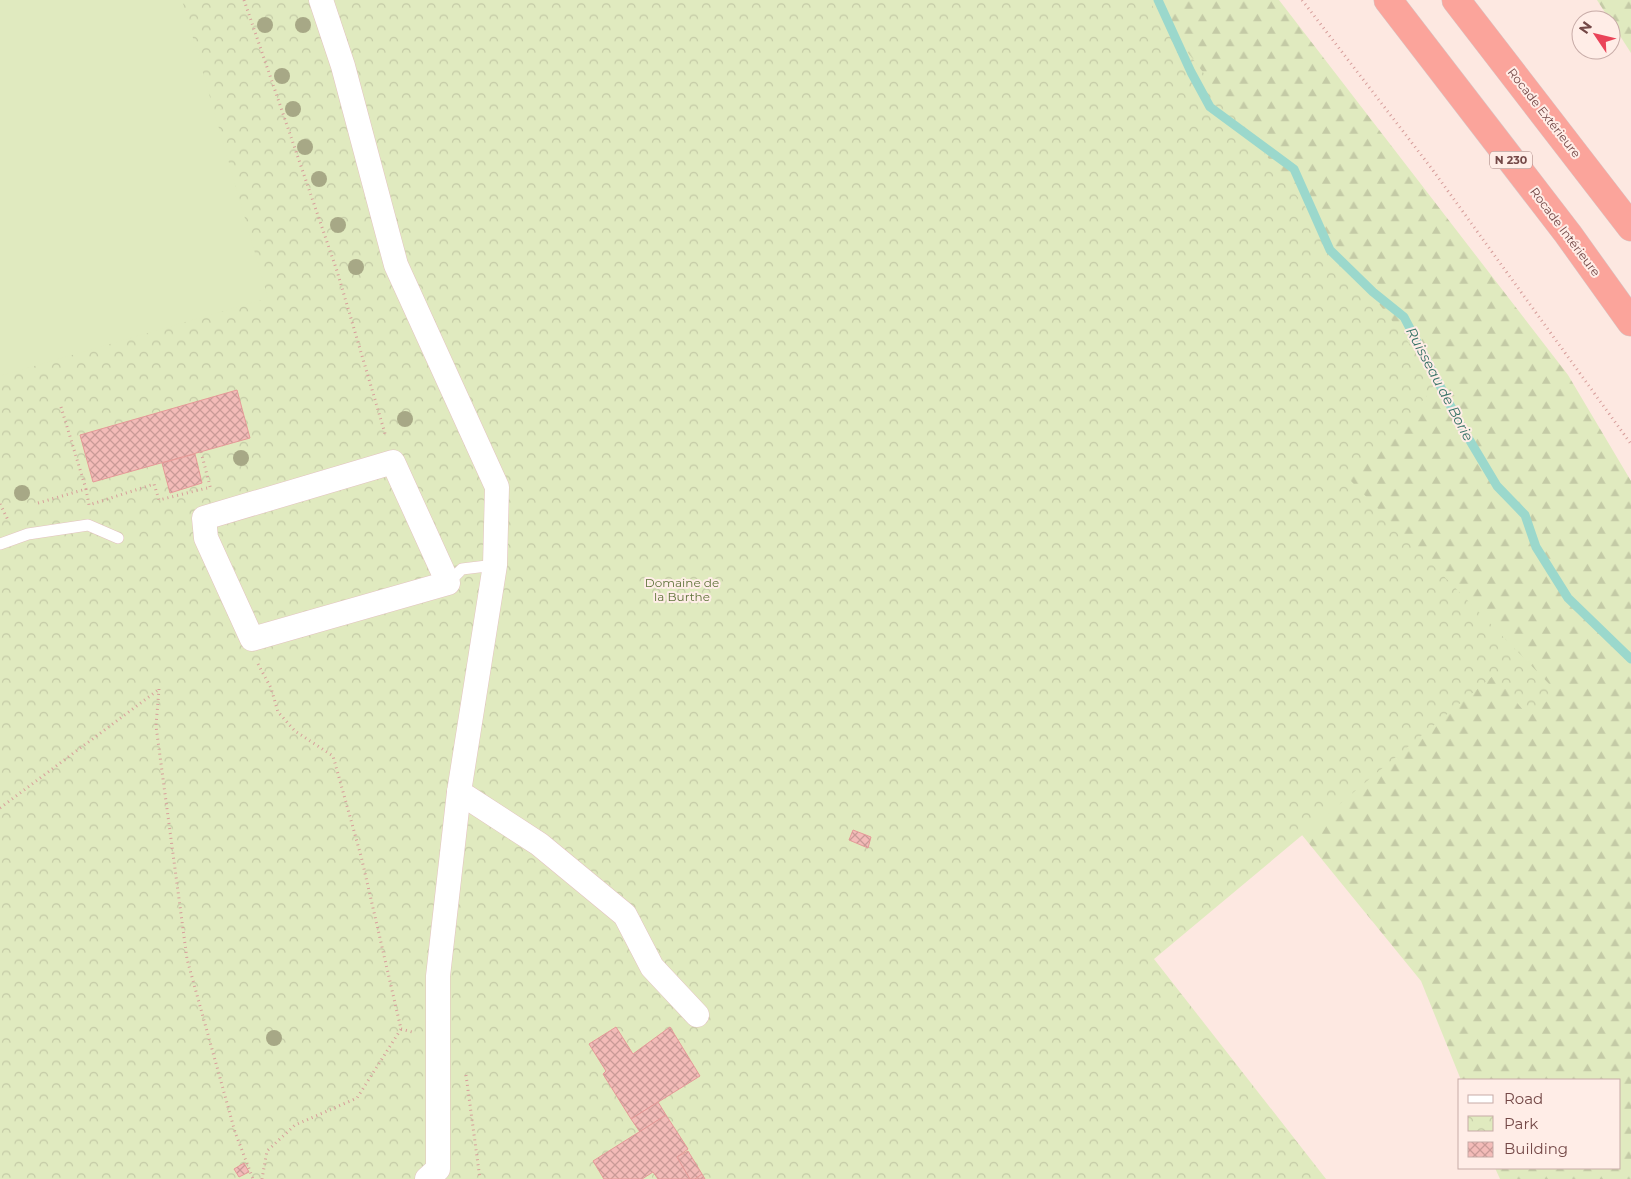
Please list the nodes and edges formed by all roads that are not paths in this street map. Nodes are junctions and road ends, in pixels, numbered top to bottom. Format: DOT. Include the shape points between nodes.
graph roads {
  1 [pos="320,0"];
  2 [pos="1388,0"];
  3 [pos="1456,0"];
  4 [pos="1631,227"];
  5 [pos="1631,322"];
  6 [pos="118,538"];
  7 [pos="0,544"];
  8 [pos="495,565"];
  9 [pos="448,583"];
  10 [pos="459,792"];
  11 [pos="697,1015"];
  12 [pos="428,1179"];
  1 -- 8 [label="street" via="344,66 396,265 498,487"];
  2 -- 5 [label="highway, Rocade Intérieure / N 230" via="1568,234"];
  3 -- 4 [label="highway, Rocade Extérieure"];
  6 -- 7 [label="lane" via="88,525 28,534"];
  8 -- 9 [label="lane" via="462,570"];
  8 -- 10 [label="street"];
  9 -- 9 [label="street" via="393,462 204,518 206,538 252,639"];
  10 -- 11 [label="street" via="539,844 625,915 652,967"];
  10 -- 12 [label="street" via="438,976 438,1169"];
}
